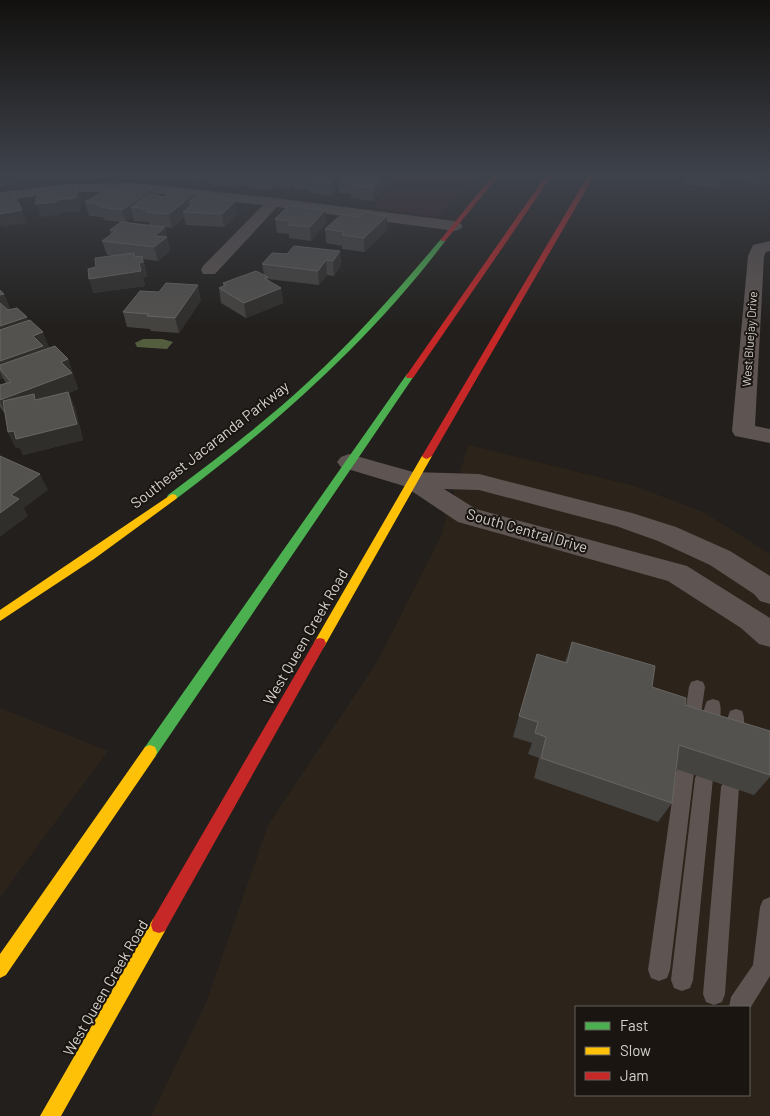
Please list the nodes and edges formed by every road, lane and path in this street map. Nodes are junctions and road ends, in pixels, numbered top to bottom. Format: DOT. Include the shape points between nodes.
graph roads {
  1 [pos="251,226"];
  2 [pos="454,226"];
  3 [pos="514,226"];
  4 [pos="562,226"];
  5 [pos="764,247"];
  6 [pos="209,270"];
  7 [pos="770,436"];
  8 [pos="350,462"];
  9 [pos="413,480"];
  10 [pos="770,593"];
  11 [pos="0,616"];
  12 [pos="770,635"];
  13 [pos="697,687"];
  14 [pos="713,706"];
  15 [pos="736,716"];
  16 [pos="690,732"];
  17 [pos="708,738"];
  18 [pos="734,746"];
  19 [pos="685,772"];
  20 [pos="704,778"];
  21 [pos="730,787"];
  22 [pos="770,907"];
  23 [pos="0,969"];
  24 [pos="659,970"];
  25 [pos="682,980"];
  26 [pos="714,994"];
  27 [pos="739,1005"];
  28 [pos="50,1116"];
  1 -- 6 [label="street"];
  2 -- 11 [label="main road, Southeast Jacaranda Parkway" via="374,321 271,419 139,521"];
  3 -- 8 [label="main road"];
  4 -- 9 [label="main road, West Queen Creek Road"];
  5 -- 7 [label="street, West Bluejay Drive" via="756,256 743,430"];
  8 -- 9 [label="street"];
  8 -- 23 [label="main road"];
  9 -- 10 [label="street" via="479,482 622,519 667,534 720,558"];
  9 -- 12 [label="street, South Central Drive" via="467,516 677,573"];
  9 -- 28 [label="main road, West Queen Creek Road"];
  13 -- 16 [label="lane"];
  14 -- 17 [label="lane"];
  15 -- 18 [label="lane"];
  19 -- 24 [label="lane"];
  20 -- 25 [label="lane"];
  21 -- 26 [label="lane"];
  22 -- 27 [label="lane" via="763,968"];
}
